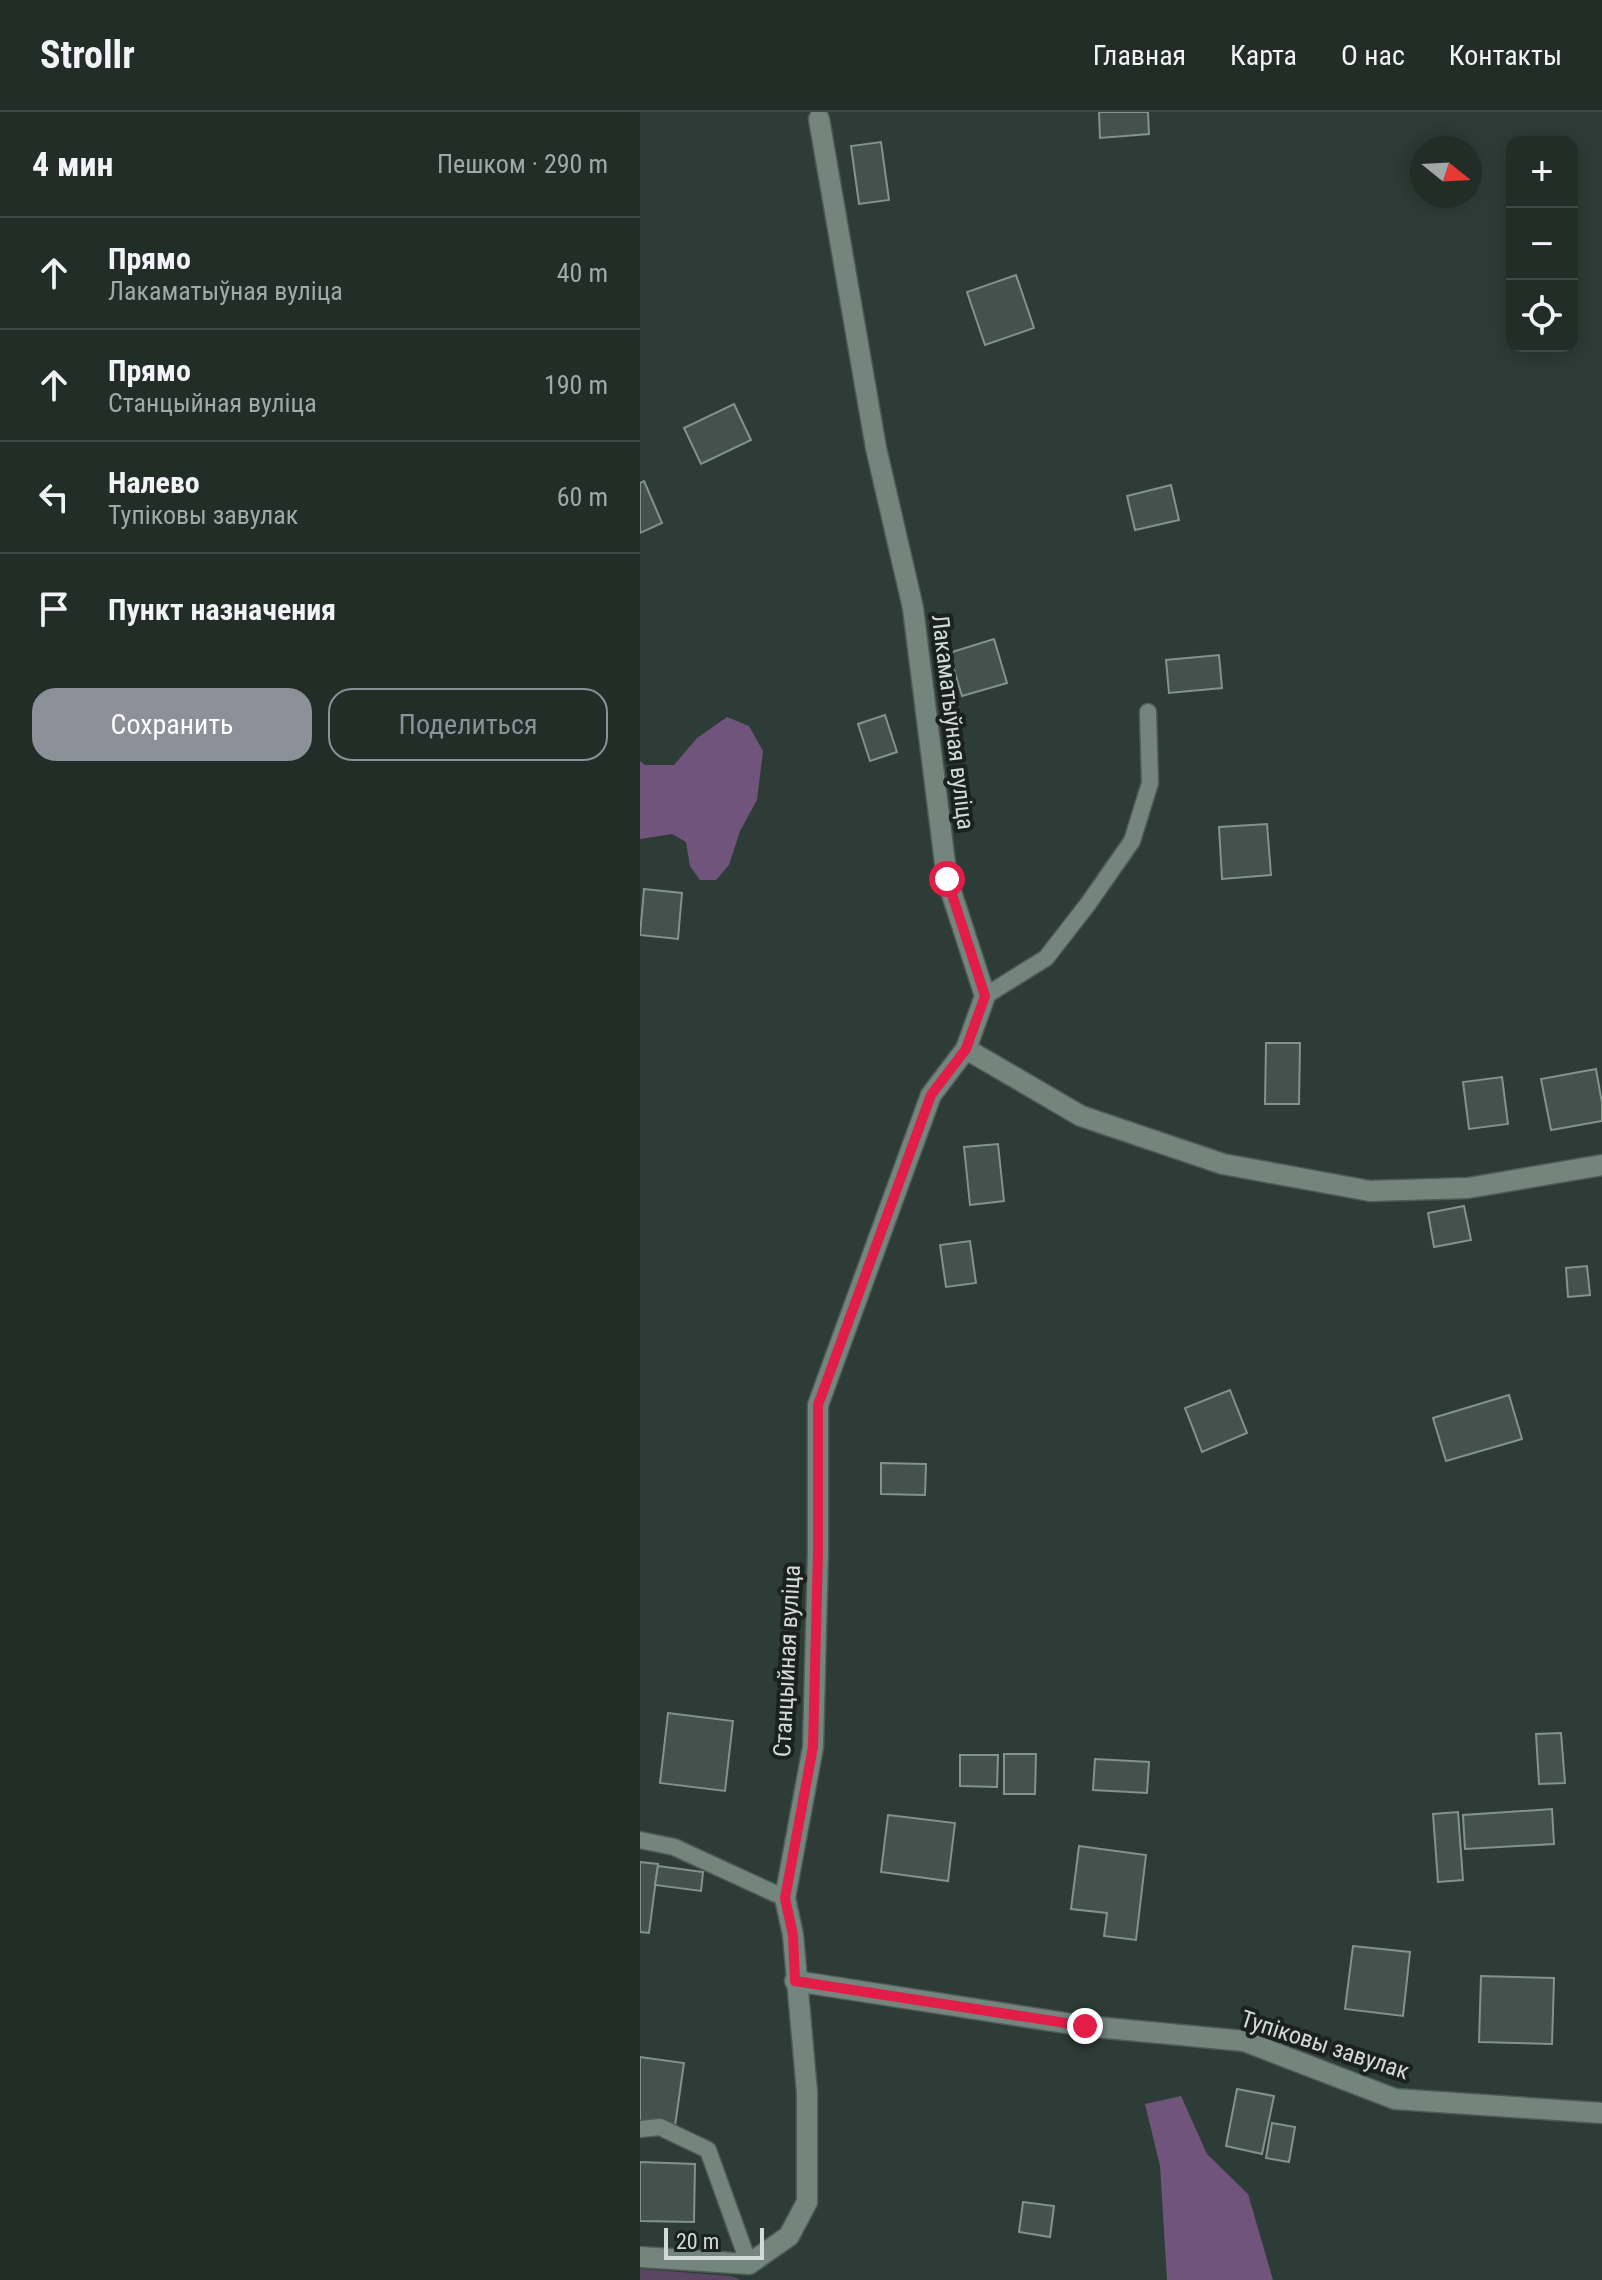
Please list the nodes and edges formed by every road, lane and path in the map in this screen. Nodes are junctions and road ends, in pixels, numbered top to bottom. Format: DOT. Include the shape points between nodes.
graph roads {
  1 [pos="819,116"];
  2 [pos="1148,712"];
  3 [pos="985,996"];
  4 [pos="966,1049"];
  5 [pos="1602,1165"];
  6 [pos="640,1840"];
  7 [pos="785,1898"];
  8 [pos="795,1981"];
  9 [pos="1602,2113"];
  10 [pos="640,2129"];
  11 [pos="640,2257"];
  12 [pos="749,2264"];
  1 -- 3 [label="street, Лакаматыўная вуліца" via="876,448 913,608 947,879"];
  2 -- 3 [label="lane" via="1150,783 1132,841 1046,958"];
  3 -- 4 [label="street"];
  4 -- 5 [label="street" via="1081,1116 1223,1164 1370,1191 1468,1188"];
  4 -- 7 [label="street, Станцыйная вуліца" via="931,1095 818,1405 813,1747"];
  6 -- 7 [label="lane" via="674,1847"];
  7 -- 8 [label="street, Станцыйная вуліца"];
  8 -- 9 [label="street, Тупіковы завулак" via="1085,2026 1244,2041 1395,2099"];
  8 -- 12 [label="street, Станцыйная вуліца" via="807,2092 807,2202 789,2236"];
  10 -- 12 [label="lane" via="660,2127 708,2150"];
  11 -- 12 [label="street"];
}
